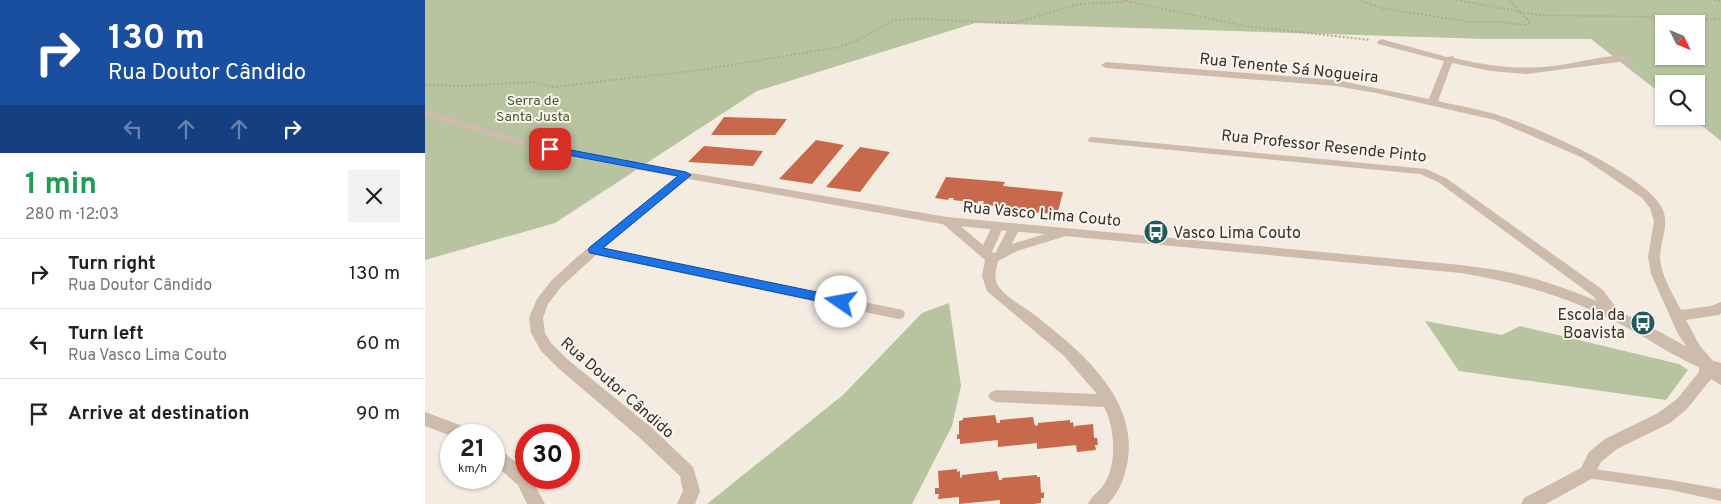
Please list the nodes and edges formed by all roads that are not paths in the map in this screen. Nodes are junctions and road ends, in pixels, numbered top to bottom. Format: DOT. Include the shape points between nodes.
graph roads {
  1 [pos="1381,42"];
  2 [pos="1450,58"];
  3 [pos="1626,58"];
  4 [pos="1106,65"];
  5 [pos="1432,102"];
  6 [pos="425,113"];
  7 [pos="1093,140"];
  8 [pos="686,175"];
  9 [pos="947,220"];
  10 [pos="997,225"];
  11 [pos="1014,227"];
  12 [pos="1065,232"];
  13 [pos="594,250"];
  14 [pos="993,255"];
  15 [pos="1577,279"];
  16 [pos="1571,296"];
  17 [pos="1721,307"];
  18 [pos="898,314"];
  19 [pos="1615,316"];
  20 [pos="1677,316"];
  21 [pos="1713,367"];
  22 [pos="1721,379"];
  23 [pos="995,396"];
  24 [pos="1109,401"];
  25 [pos="425,418"];
  26 [pos="440,424"];
  27 [pos="505,464"];
  28 [pos="1587,473"];
  29 [pos="1721,495"];
  30 [pos="535,504"];
  31 [pos="686,504"];
  32 [pos="1097,504"];
  33 [pos="1530,504"];
  1 -- 2 [label="street"];
  2 -- 3 [label="street" via="1488,67 1527,71"];
  2 -- 5 [label="street"];
  4 -- 5 [label="street, Rua Tenente Sá Nogueira" via="1336,83"];
  5 -- 20 [label="street, Rua Tenente Sá Nogueira" via="1498,118 1545,137 1587,156 1646,196 1656,207 1660,221 1654,257 1657,274"];
  6 -- 8 [label="street, Rua Vasco Lima Couto" via="533,146"];
  7 -- 15 [label="street, Rua Professor Resende Pinto" via="1422,170 1442,180"];
  8 -- 9 [label="street, Rua Vasco Lima Couto"];
  8 -- 13 [label="street, Rua Doutor Cândido"];
  9 -- 10 [label="street, Rua Vasco Lima Couto"];
  9 -- 14 [label="street"];
  10 -- 11 [label="street, Rua Vasco Lima Couto"];
  10 -- 14 [label="street"];
  11 -- 12 [label="street, Rua Vasco Lima Couto"];
  11 -- 14 [label="street"];
  12 -- 14 [label="street"];
  12 -- 16 [label="street, Rua Vasco Lima Couto" via="1461,269 1529,282"];
  13 -- 18 [label="street"];
  13 -- 31 [label="street, Rua Doutor Cândido" via="556,284 542,302 536,318 538,333 562,363 687,472 692,492"];
  14 -- 24 [label="street" via="988,276 992,288 1068,352 1100,385"];
  15 -- 16 [label="street" via="1581,287"];
  15 -- 19 [label="street, Rua Professor Resende Pinto" via="1598,293"];
  16 -- 19 [label="street, Rua Vasco Lima Couto"];
  17 -- 20 [label="street" via="1714,311"];
  19 -- 21 [label="street, Rua Vasco Lima Couto"];
  20 -- 21 [label="street, Rua Tenente Sá Nogueira" via="1687,339"];
  21 -- 22 [label="street"];
  21 -- 28 [label="street" via="1682,404 1664,418 1611,444 1595,457"];
  23 -- 24 [label="street"];
  24 -- 32 [label="street" via="1119,419 1123,448 1113,484"];
  25 -- 26 [label="street"];
  27 -- 30 [label="street" via="524,480"];
  28 -- 29 [label="lane"];
  28 -- 33 [label="street"];
}
